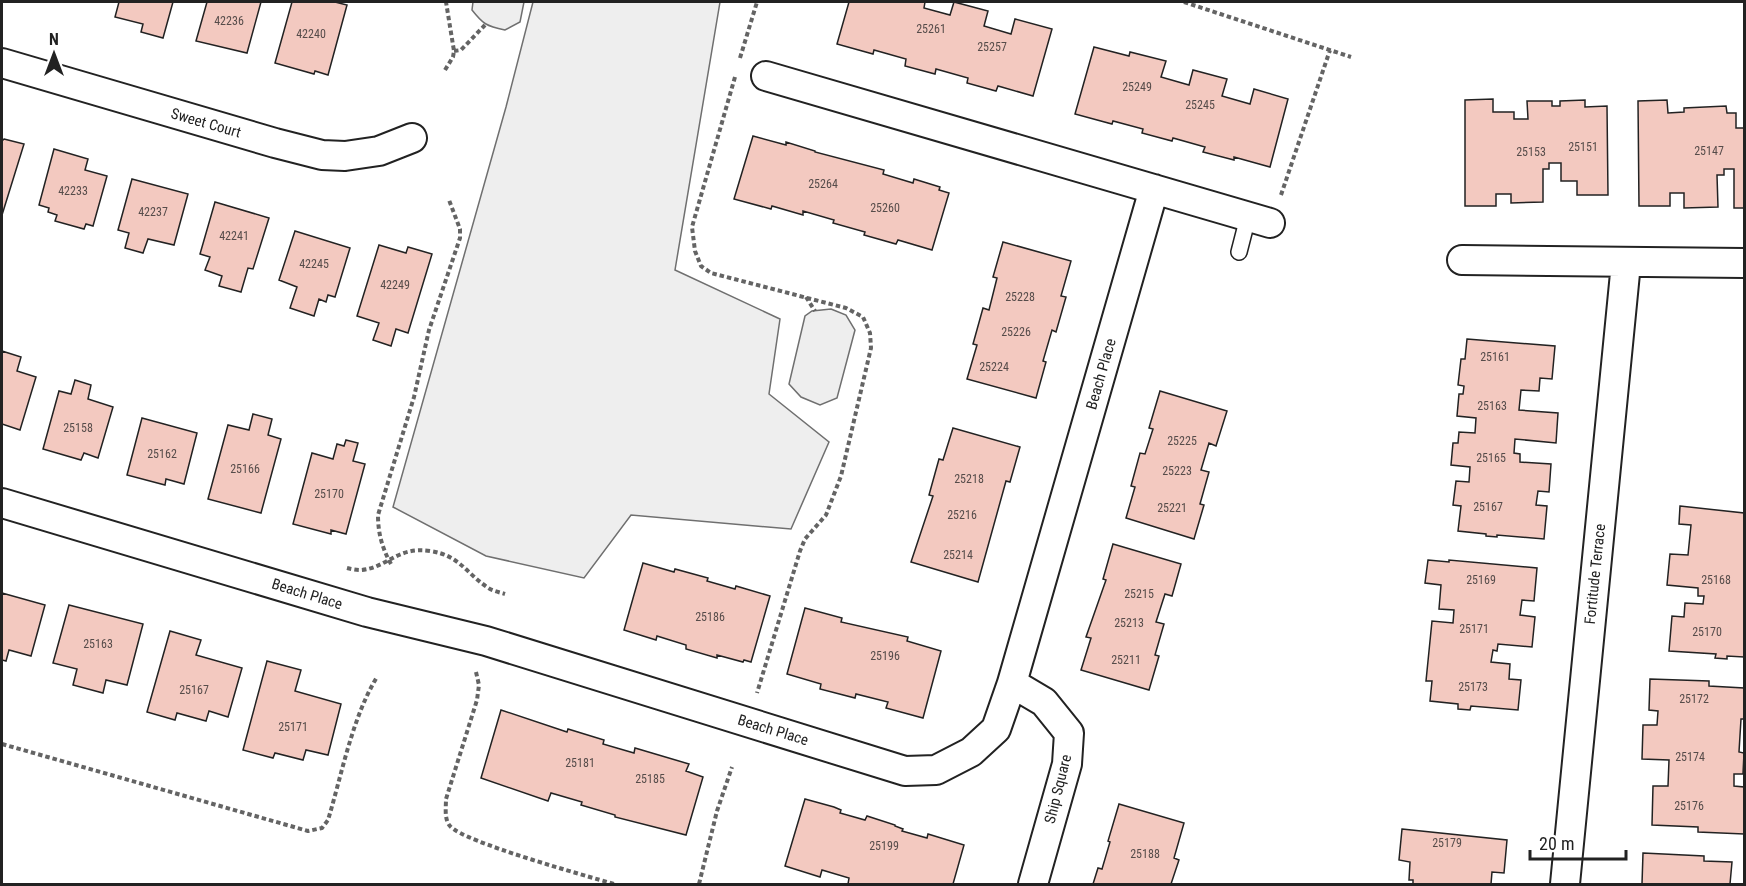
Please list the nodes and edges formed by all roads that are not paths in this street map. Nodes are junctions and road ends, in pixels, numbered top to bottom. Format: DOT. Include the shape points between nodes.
graph roads {
  1 [pos="2,63"];
  2 [pos="766,76"];
  3 [pos="412,138"];
  4 [pos="1154,189"];
  5 [pos="1266,214"];
  6 [pos="1239,252"];
  7 [pos="1462,260"];
  8 [pos="1626,263"];
  9 [pos="1744,263"];
  10 [pos="2,503"];
  11 [pos="1012,683"];
  12 [pos="1033,885"];
  13 [pos="1565,885"];
  1 -- 3 [label="street, Sweet Court" via="322,155 380,151"];
  2 -- 4 [label="street"];
  4 -- 5 [label="street"];
  4 -- 11 [label="street, Beach Place"];
  5 -- 6 [label="lane"];
  7 -- 8 [label="street"];
  8 -- 9 [label="street"];
  8 -- 13 [label="street, Fortitude Terrace"];
  10 -- 11 [label="street, Beach Place" via="367,612 486,641 905,771 936,770 971,752 996,729"];
  11 -- 12 [label="street, Ship Square" via="1044,702 1069,733 1067,764"];
}
